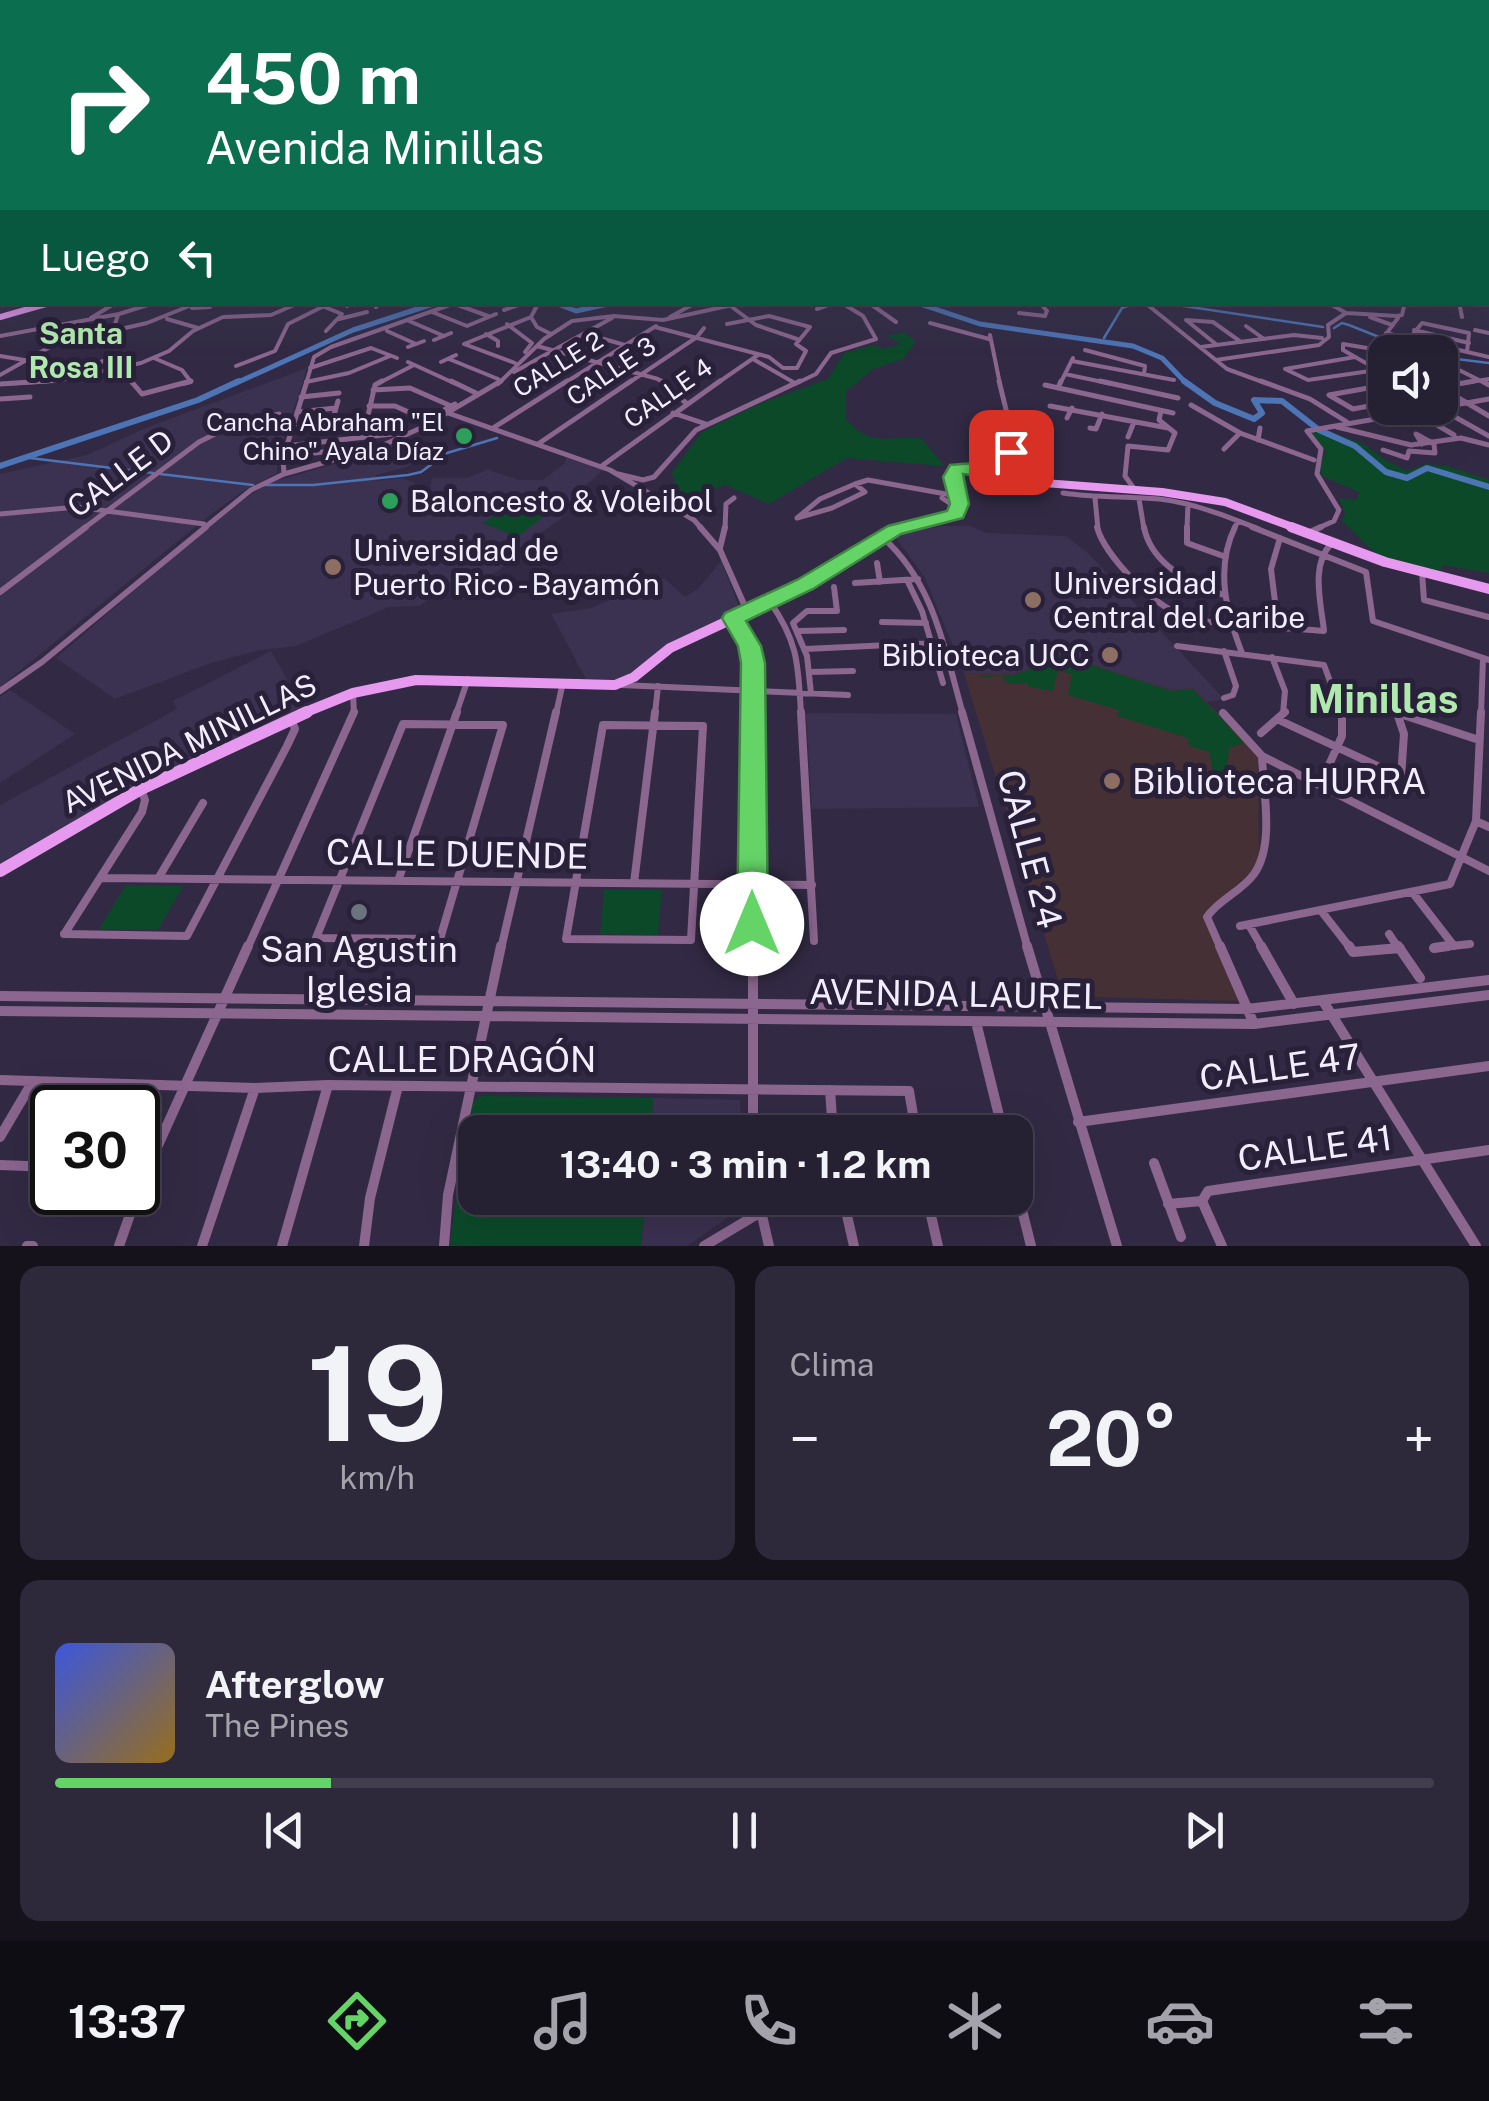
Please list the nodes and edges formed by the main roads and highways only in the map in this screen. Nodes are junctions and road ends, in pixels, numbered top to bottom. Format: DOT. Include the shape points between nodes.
graph roads {
  1 [pos="39,305"];
  2 [pos="0,316"];
  3 [pos="1292,526"];
  4 [pos="1320,529"];
  5 [pos="1489,589"];
  6 [pos="0,871"];
  1 -- 2 [label="main road"];
  3 -- 4 [label="main road"];
  3 -- 5 [label="main road" via="1331,544"];
  3 -- 6 [label="main road, AVENIDA MINILLAS" via="1225,502 956,469 954,515 895,530 770,602 670,648 615,685 416,680 353,693 141,789"];
}
